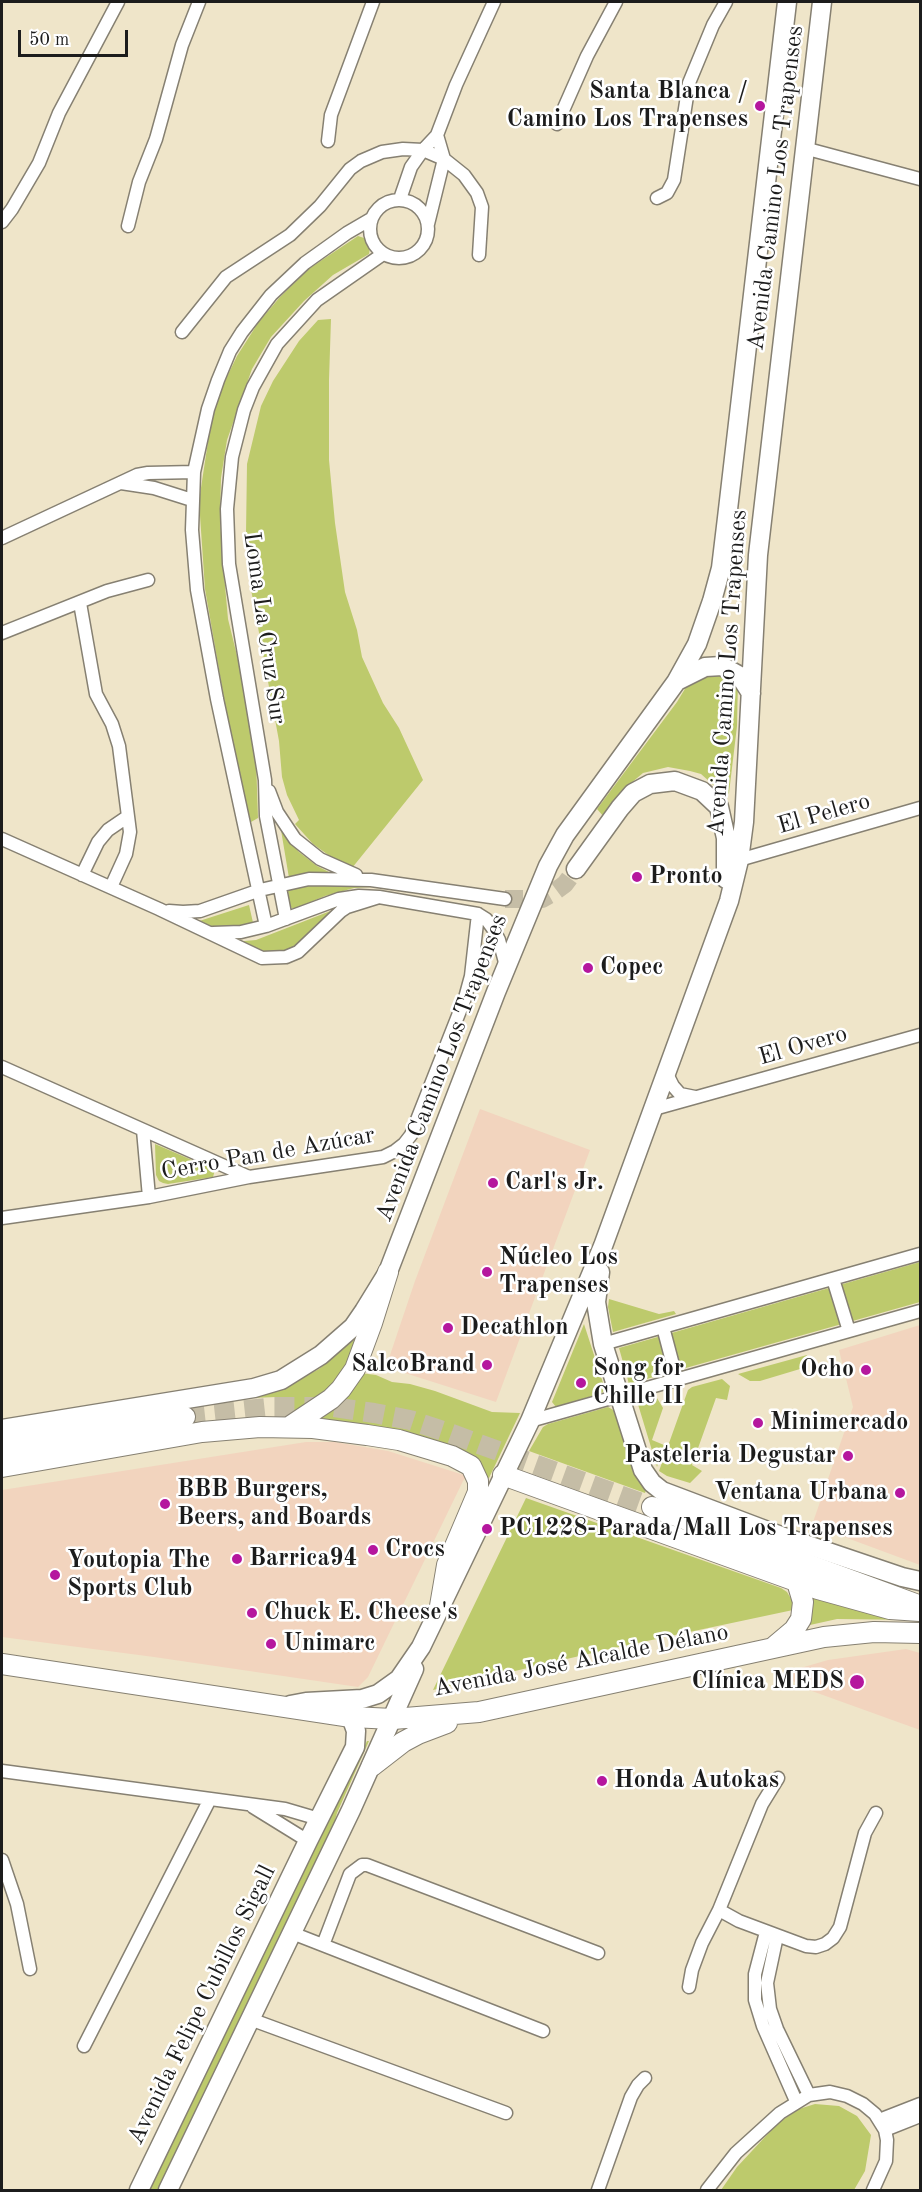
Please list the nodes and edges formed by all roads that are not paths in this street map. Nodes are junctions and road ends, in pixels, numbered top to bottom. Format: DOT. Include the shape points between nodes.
graph roads {
  1 [pos="118,2"];
  2 [pos="199,2"];
  3 [pos="373,2"];
  4 [pos="494,2"];
  5 [pos="616,2"];
  6 [pos="726,2"];
  7 [pos="787,2"];
  8 [pos="822,2"];
  9 [pos="557,124"];
  10 [pos="437,135"];
  11 [pos="328,141"];
  12 [pos="804,148"];
  13 [pos="423,150"];
  14 [pos="444,159"];
  15 [pos="921,179"];
  16 [pos="657,198"];
  17 [pos="400,199"];
  18 [pos="371,219"];
  19 [pos="2,222"];
  20 [pos="428,224"];
  21 [pos="128,226"];
  22 [pos="383,254"];
  23 [pos="479,255"];
  24 [pos="182,332"];
  25 [pos="194,472"];
  26 [pos="122,483"];
  27 [pos="192,500"];
  28 [pos="2,538"];
  29 [pos="148,580"];
  30 [pos="80,603"];
  31 [pos="2,633"];
  32 [pos="676,682"];
  33 [pos="751,693"];
  34 [pos="265,780"];
  35 [pos="921,808"];
  36 [pos="127,817"];
  37 [pos="2,839"];
  38 [pos="739,860"];
  39 [pos="576,869"];
  40 [pos="82,874"];
  41 [pos="371,880"];
  42 [pos="280,886"];
  43 [pos="111,887"];
  44 [pos="260,890"];
  45 [pos="379,897"];
  46 [pos="505,899"];
  47 [pos="159,909"];
  48 [pos="478,914"];
  49 [pos="286,919"];
  50 [pos="723,919"];
  51 [pos="266,926"];
  52 [pos="208,933"];
  53 [pos="506,967"];
  54 [pos="921,1035"];
  55 [pos="2,1066"];
  56 [pos="667,1074"];
  57 [pos="696,1098"];
  58 [pos="654,1109"];
  59 [pos="143,1130"];
  60 [pos="249,1177"];
  61 [pos="149,1197"];
  62 [pos="2,1218"];
  63 [pos="603,1246"];
  64 [pos="921,1254"];
  65 [pos="388,1272"];
  66 [pos="833,1279"];
  67 [pos="920,1314"];
  68 [pos="663,1327"];
  69 [pos="849,1331"];
  70 [pos="603,1344"];
  71 [pos="677,1380"];
  72 [pos="621,1395"];
  73 [pos="185,1417"];
  74 [pos="530,1421"];
  75 [pos="289,1427"];
  76 [pos="2,1429"];
  77 [pos="2,1447"];
  78 [pos="2,1468"];
  79 [pos="503,1476"];
  80 [pos="652,1507"];
  81 [pos="921,1581"];
  82 [pos="797,1582"];
  83 [pos="440,1606"];
  84 [pos="921,1606"];
  85 [pos="921,1611"];
  86 [pos="921,1633"];
  87 [pos="421,1647"];
  88 [pos="773,1648"];
  89 [pos="2,1654"];
  90 [pos="2,1664"];
  91 [pos="24,1667"];
  92 [pos="286,1706"];
  93 [pos="479,1712"];
  94 [pos="351,1717"];
  95 [pos="393,1719"];
  96 [pos="372,1766"];
  97 [pos="2,1771"];
  98 [pos="778,1778"];
  99 [pos="210,1799"];
  100 [pos="250,1805"];
  101 [pos="876,1813"];
  102 [pos="319,1819"];
  103 [pos="308,1841"];
  104 [pos="327,1859"];
  105 [pos="2,1860"];
  106 [pos="719,1910"];
  107 [pos="292,1933"];
  108 [pos="771,1934"];
  109 [pos="323,1946"];
  110 [pos="598,1953"];
  111 [pos="30,1968"];
  112 [pos="689,1987"];
  113 [pos="250,2019"];
  114 [pos="543,2031"];
  115 [pos="84,2046"];
  116 [pos="645,2078"];
  117 [pos="809,2095"];
  118 [pos="796,2101"];
  119 [pos="921,2104"];
  120 [pos="506,2113"];
  121 [pos="921,2116"];
  122 [pos="882,2125"];
  123 [pos="172,2189"];
  124 [pos="139,2190"];
  125 [pos="598,2190"];
  126 [pos="707,2190"];
  127 [pos="873,2190"];
  1 -- 19 [label="street" via="59,113 39,163"];
  2 -- 21 [label="street" via="182,45"];
  3 -- 11 [label="street" via="331,115"];
  4 -- 10 [label="street"];
  5 -- 9 [label="street"];
  6 -- 16 [label="street" via="689,83 674,180 667,193"];
  7 -- 32 [label="main road, Avenida Camino Los Trapenses" via="721,568 702,630"];
  8 -- 12 [label="main road, Avenida Camino Los Trapenses"];
  10 -- 13 [label="street"];
  10 -- 14 [label="street"];
  12 -- 15 [label="street"];
  12 -- 33 [label="main road, Avenida Camino Los Trapenses" via="761,525"];
  13 -- 14 [label="street"];
  13 -- 17 [label="street" via="411,167"];
  13 -- 24 [label="street" via="382,152 350,169 290,235 226,277"];
  14 -- 20 [label="street"];
  14 -- 23 [label="street" via="464,175 477,193 482,207"];
  17 -- 18 [label="street" via="384,204"];
  17 -- 20 [label="street" via="422,209"];
  18 -- 22 [label="street" via="372,241"];
  18 -- 25 [label="street" via="305,263 271,295 243,332 218,380"];
  20 -- 22 [label="street" via="427,241 416,254 399,259"];
  22 -- 34 [label="street, Loma La Cruz Sur" via="317,300 292,325 260,372 237,433 227,509 229,564"];
  25 -- 26 [label="street" via="148,473"];
  25 -- 27 [label="street"];
  26 -- 27 [label="street"];
  26 -- 28 [label="street"];
  27 -- 44 [label="street" via="197,590"];
  29 -- 30 [label="street"];
  30 -- 31 [label="street"];
  30 -- 36 [label="street" via="96,694 119,746"];
  32 -- 33 [label="main road" via="705,666 723,666 740,676"];
  32 -- 53 [label="main road, Avenida Camino Los Trapenses" via="565,835"];
  33 -- 38 [label="main road, Avenida Camino Los Trapenses" via="748,781"];
  34 -- 41 [label="street, Loma La Cruz Sur" via="277,812 295,839 320,859"];
  34 -- 42 [label="street, Loma La Cruz Sur" via="266,816"];
  35 -- 38 [label="street, El Pelero"];
  36 -- 40 [label="street" via="98,842"];
  36 -- 43 [label="street" via="129,843"];
  37 -- 40 [label="street"];
  38 -- 50 [label="main road, Avenida Camino Los Trapenses"];
  39 -- 50 [label="main road" via="633,793 658,782 686,783 708,795 722,815 727,849"];
  40 -- 43 [label="street"];
  41 -- 42 [label="street" via="309,879"];
  41 -- 46 [label="street"];
  42 -- 44 [label="street"];
  42 -- 49 [label="street, Loma La Cruz Sur"];
  43 -- 47 [label="street"];
  44 -- 47 [label="street" via="200,910"];
  44 -- 51 [label="street"];
  45 -- 48 [label="street"];
  45 -- 49 [label="street" via="339,899"];
  45 -- 52 [label="street" via="347,907 309,944 286,957 262,958"];
  47 -- 52 [label="street"];
  48 -- 53 [label="street" via="486,919 499,940"];
  48 -- 60 [label="street, Cerro Pan de Azúcar" via="465,998 417,1122 404,1144 383,1157"];
  49 -- 51 [label="street"];
  50 -- 56 [label="main road, Avenida Camino Los Trapenses"];
  51 -- 52 [label="street"];
  53 -- 65 [label="main road, Avenida Camino Los Trapenses"];
  54 -- 57 [label="street, El Overo"];
  55 -- 59 [label="street"];
  56 -- 57 [label="street" via="680,1094"];
  56 -- 58 [label="main road, Avenida Camino Los Trapenses"];
  57 -- 58 [label="street, El Overo"];
  58 -- 63 [label="main road, Avenida Camino Los Trapenses"];
  59 -- 60 [label="street"];
  59 -- 61 [label="street"];
  60 -- 61 [label="street, Cerro Pan de Azúcar"];
  61 -- 62 [label="street, Cerro Pan de Azúcar"];
  63 -- 70 [label="main road" via="596,1302"];
  63 -- 74 [label="main road, Avenida Camino Los Trapenses"];
  64 -- 66 [label="street"];
  65 -- 75 [label="main road" via="355,1369 331,1400"];
  65 -- 76 [label="main road" via="353,1327 321,1355 281,1380 255,1388"];
  66 -- 68 [label="street"];
  66 -- 69 [label="street"];
  67 -- 69 [label="street"];
  68 -- 70 [label="street"];
  68 -- 71 [label="street"];
  69 -- 71 [label="street"];
  70 -- 72 [label="main road"];
  71 -- 72 [label="street"];
  72 -- 74 [label="street"];
  72 -- 81 [label="main road" via="643,1470 662,1491 781,1536"];
  73 -- 77 [label="main road"];
  74 -- 79 [label="main road, Avenida Camino Los Trapenses"];
  75 -- 78 [label="main road" via="201,1432"];
  75 -- 83 [label="main road" via="399,1440 471,1466 478,1480 478,1492 447,1565"];
  79 -- 82 [label="main road"];
  79 -- 83 [label="main road, Avenida Camino Los Trapenses"];
  80 -- 84 [label="main road"];
  82 -- 85 [label="main road" via="860,1602"];
  82 -- 88 [label="main road" via="803,1602 801,1618"];
  83 -- 87 [label="main road, Avenida Camino Los Trapenses"];
  86 -- 88 [label="main road, Avenida José Alcalde Délano" via="851,1634"];
  87 -- 92 [label="main road, Avenida Camino Los Trapenses" via="399,1679 383,1692 362,1699"];
  87 -- 95 [label="main road, Avenida Camino Los Trapenses"];
  88 -- 93 [label="main road, Avenida José Alcalde Délano"];
  89 -- 91 [label="main road"];
  90 -- 91 [label="main road, Avenida José Alcalde Délano"];
  91 -- 92 [label="main road, Avenida José Alcalde Délano"];
  92 -- 94 [label="main road, Avenida José Alcalde Délano"];
  93 -- 95 [label="main road, Avenida José Alcalde Délano"];
  93 -- 96 [label="main road" via="418,1734"];
  94 -- 95 [label="main road, Avenida José Alcalde Délano"];
  94 -- 102 [label="main road, Avenida Felipe Cubillos Sigall" via="356,1731 355,1747"];
  95 -- 96 [label="main road, Avenida Felipe Cubillos Sigall"];
  96 -- 104 [label="main road, Avenida Felipe Cubillos Sigall"];
  97 -- 99 [label="street"];
  98 -- 106 [label="street" via="762,1803"];
  99 -- 100 [label="street"];
  99 -- 115 [label="street"];
  100 -- 102 [label="street" via="296,1810"];
  100 -- 103 [label="street"];
  101 -- 108 [label="street" via="865,1833 849,1898 833,1938 811,1947"];
  102 -- 103 [label="main road, Avenida Felipe Cubillos Sigall"];
  102 -- 104 [label="main road" via="330,1831"];
  103 -- 124 [label="main road, Avenida Felipe Cubillos Sigall"];
  104 -- 107 [label="main road, Avenida Felipe Cubillos Sigall"];
  105 -- 111 [label="street" via="19,1912"];
  106 -- 108 [label="street"];
  106 -- 112 [label="street" via="702,1943"];
  107 -- 109 [label="street, Avenida Felipe Cubillos Sigall"];
  107 -- 113 [label="main road, Avenida Felipe Cubillos Sigall"];
  108 -- 117 [label="street" via="767,1983 770,2009"];
  108 -- 118 [label="street" via="755,1974 755,2000"];
  109 -- 110 [label="street" via="350,1874 362,1865"];
  109 -- 114 [label="street, Avenida Felipe Cubillos Sigall"];
  113 -- 120 [label="street, Avenida Felipe Cubillos Sigall"];
  113 -- 123 [label="main road, Avenida Felipe Cubillos Sigall"];
  116 -- 125 [label="street" via="631,2097"];
  117 -- 118 [label="street"];
  117 -- 122 [label="street" via="830,2092 847,2096 869,2109"];
  118 -- 126 [label="street" via="741,2148"];
  119 -- 122 [label="street"];
  121 -- 122 [label="street"];
  122 -- 127 [label="street" via="887,2140 886,2161"];
}
